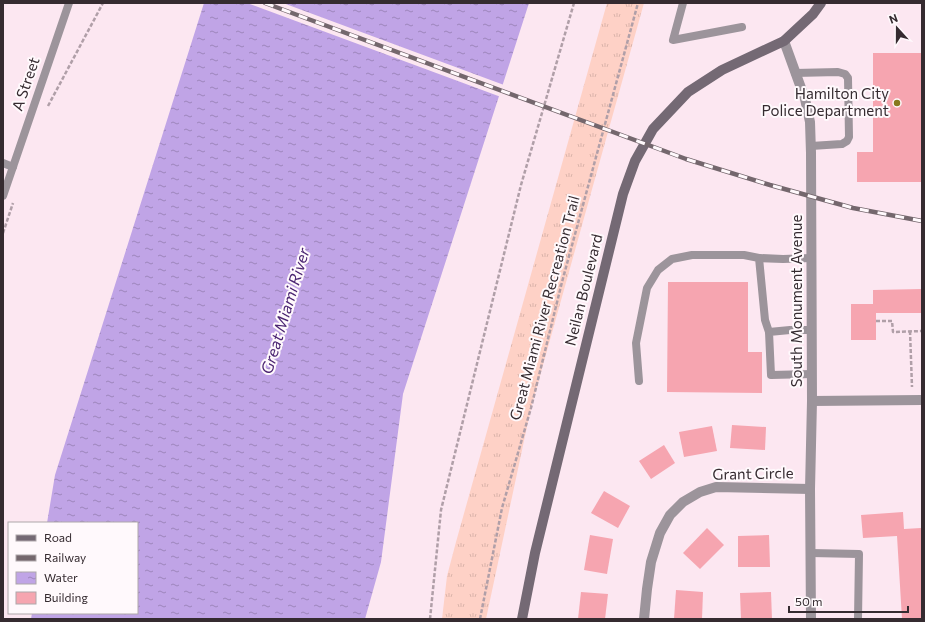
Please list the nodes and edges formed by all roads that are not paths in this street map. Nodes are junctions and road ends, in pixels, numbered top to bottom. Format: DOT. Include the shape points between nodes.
graph roads {
  1 [pos="69,3"];
  2 [pos="683,3"];
  3 [pos="821,3"];
  4 [pos="742,27"];
  5 [pos="784,41"];
  6 [pos="795,72"];
  7 [pos="811,146"];
  8 [pos="3,163"];
  9 [pos="13,167"];
  10 [pos="3,196"];
  11 [pos="759,258"];
  12 [pos="812,258"];
  13 [pos="812,330"];
  14 [pos="769,332"];
  15 [pos="812,374"];
  16 [pos="639,381"];
  17 [pos="922,400"];
  18 [pos="812,401"];
  19 [pos="810,489"];
  20 [pos="810,553"];
  21 [pos="522,619"];
  22 [pos="644,619"];
  23 [pos="811,619"];
  24 [pos="858,619"];
  1 -- 9 [label="lane, A Street"];
  2 -- 4 [label="lane" via="673,40"];
  3 -- 5 [label="street"];
  5 -- 6 [label="street, South Monument Avenue"];
  5 -- 21 [label="street, Neilan Boulevard" via="722,70 688,92 653,129 635,161 623,194 537,545"];
  6 -- 7 [label="street, South Monument Avenue" via="810,122"];
  6 -- 7 [label="lane" via="838,72 848,78 848,140 842,144"];
  7 -- 12 [label="street, South Monument Avenue"];
  8 -- 9 [label="lane"];
  9 -- 10 [label="lane, A Street"];
  11 -- 12 [label="lane"];
  11 -- 14 [label="lane" via="765,320"];
  11 -- 16 [label="lane" via="744,255 692,255 672,259 658,270 647,288 636,343"];
  12 -- 13 [label="street, South Monument Avenue"];
  13 -- 14 [label="lane"];
  13 -- 15 [label="street, South Monument Avenue"];
  14 -- 15 [label="lane" via="771,375"];
  15 -- 18 [label="street, South Monument Avenue"];
  17 -- 18 [label="street"];
  18 -- 19 [label="street, South Monument Avenue"];
  19 -- 20 [label="street, South Monument Avenue"];
  19 -- 22 [label="street, Grant Circle" via="716,487 700,492 683,502 670,515 660,533 651,562"];
  20 -- 23 [label="street, South Monument Avenue"];
  20 -- 24 [label="lane" via="859,554"];
}
